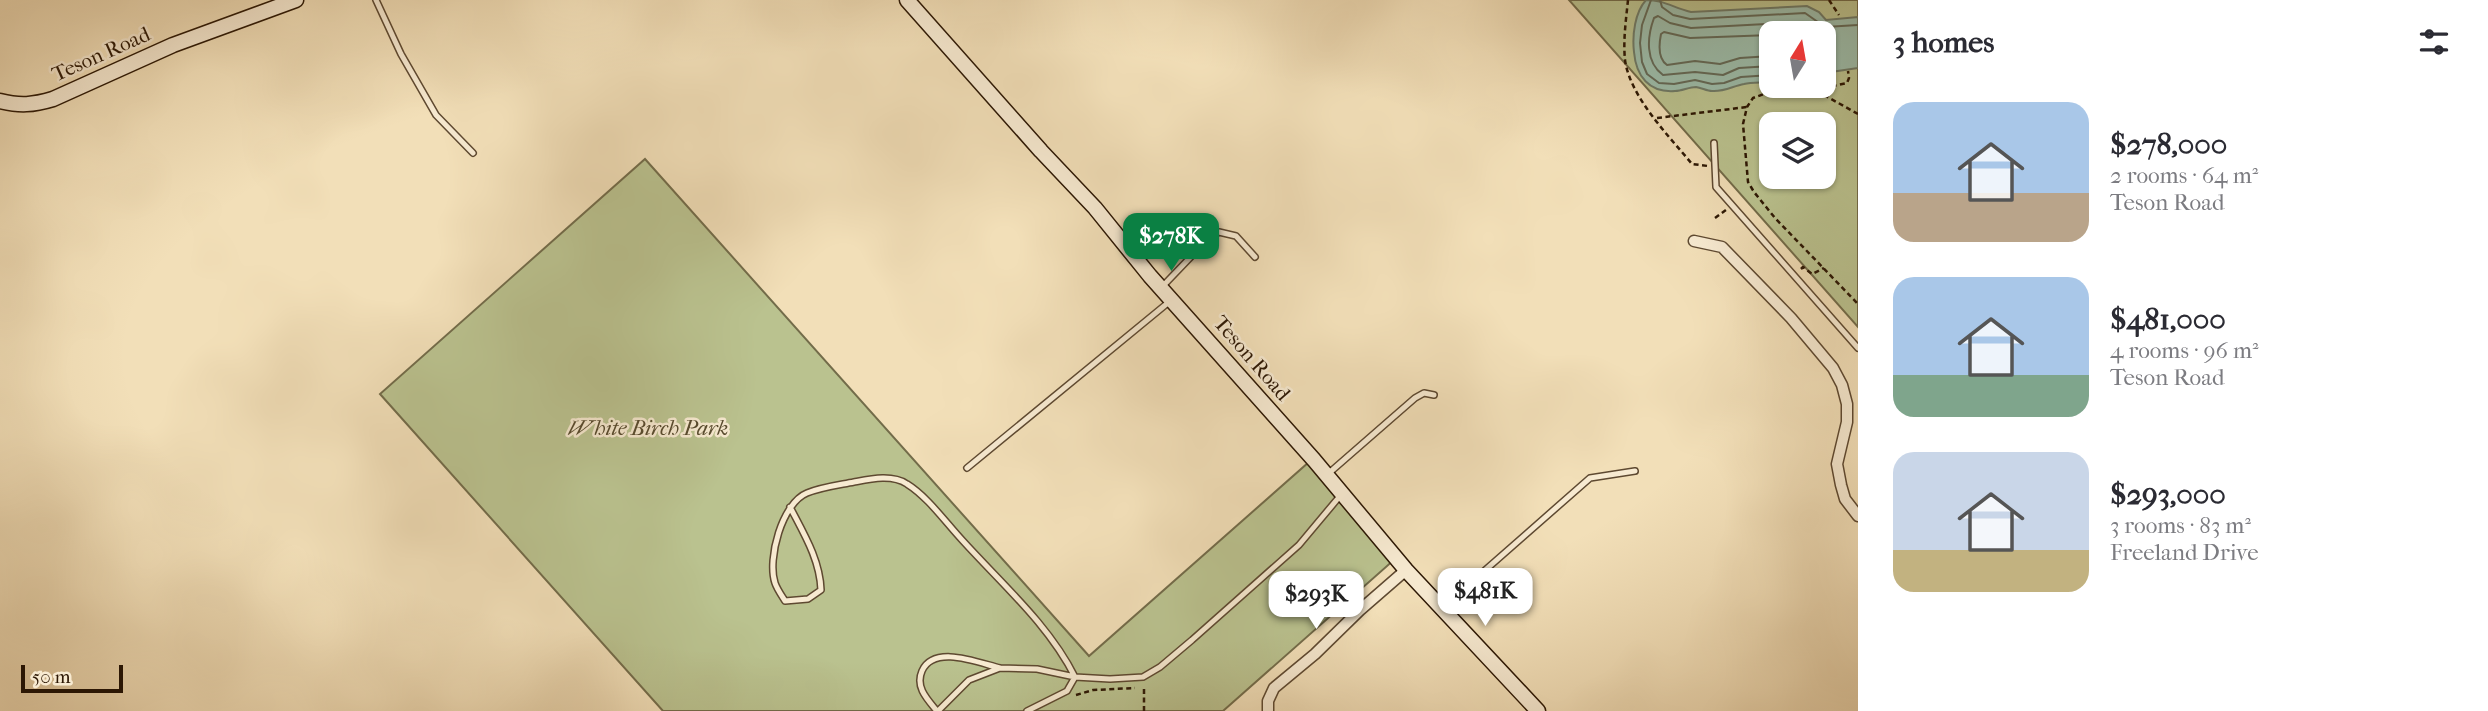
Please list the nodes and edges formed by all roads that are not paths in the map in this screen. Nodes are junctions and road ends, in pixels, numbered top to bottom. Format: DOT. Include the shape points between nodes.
graph roads {
  1 [pos="296,0"];
  2 [pos="376,0"];
  3 [pos="907,0"];
  4 [pos="0,101"];
  5 [pos="1714,143"];
  6 [pos="474,153"];
  7 [pos="1694,241"];
  8 [pos="1255,257"];
  9 [pos="1161,288"];
  10 [pos="1172,300"];
  11 [pos="1858,348"];
  12 [pos="1434,395"];
  13 [pos="967,468"];
  14 [pos="1635,471"];
  15 [pos="1327,475"];
  16 [pos="1342,493"];
  17 [pos="790,507"];
  18 [pos="1858,516"];
  19 [pos="1406,570"];
  20 [pos="1441,608"];
  21 [pos="1000,668"];
  22 [pos="1075,677"];
  23 [pos="937,711"];
  24 [pos="1027,711"];
  25 [pos="1268,711"];
  26 [pos="1538,711"];
  1 -- 4 [label="street, Teson Road" via="173,45 53,99 32,106"];
  2 -- 6 [label="lane" via="436,115"];
  3 -- 9 [label="street, Teson Road"];
  5 -- 11 [label="lane" via="1716,187"];
  7 -- 18 [label="street" via="1722,247 1832,368 1847,404 1837,464 1845,499"];
  8 -- 9 [label="lane" via="1236,236 1219,232"];
  9 -- 10 [label="street, Teson Road"];
  10 -- 13 [label="lane"];
  10 -- 15 [label="street, Teson Road"];
  12 -- 15 [label="lane" via="1424,393 1415,398"];
  14 -- 20 [label="lane" via="1590,478"];
  15 -- 16 [label="street, Teson Road"];
  16 -- 19 [label="street, Teson Road"];
  16 -- 22 [label="lane" via="1298,545 1160,667 1143,677"];
  17 -- 17 [label="lane" via="780,524 774,551 774,582 785,601 808,599 821,590 810,546"];
  17 -- 22 [label="lane" via="805,493 837,485 878,478 905,482 1024,606 1064,655"];
  19 -- 20 [label="street, Teson Road"];
  19 -- 25 [label="street" via="1273,688"];
  20 -- 26 [label="street, Teson Road"];
  21 -- 22 [label="lane"];
  21 -- 23 [label="lane" via="969,680"];
  21 -- 23 [label="lane" via="953,657 929,661 919,682"];
  22 -- 24 [label="lane" via="1066,691"];
}
